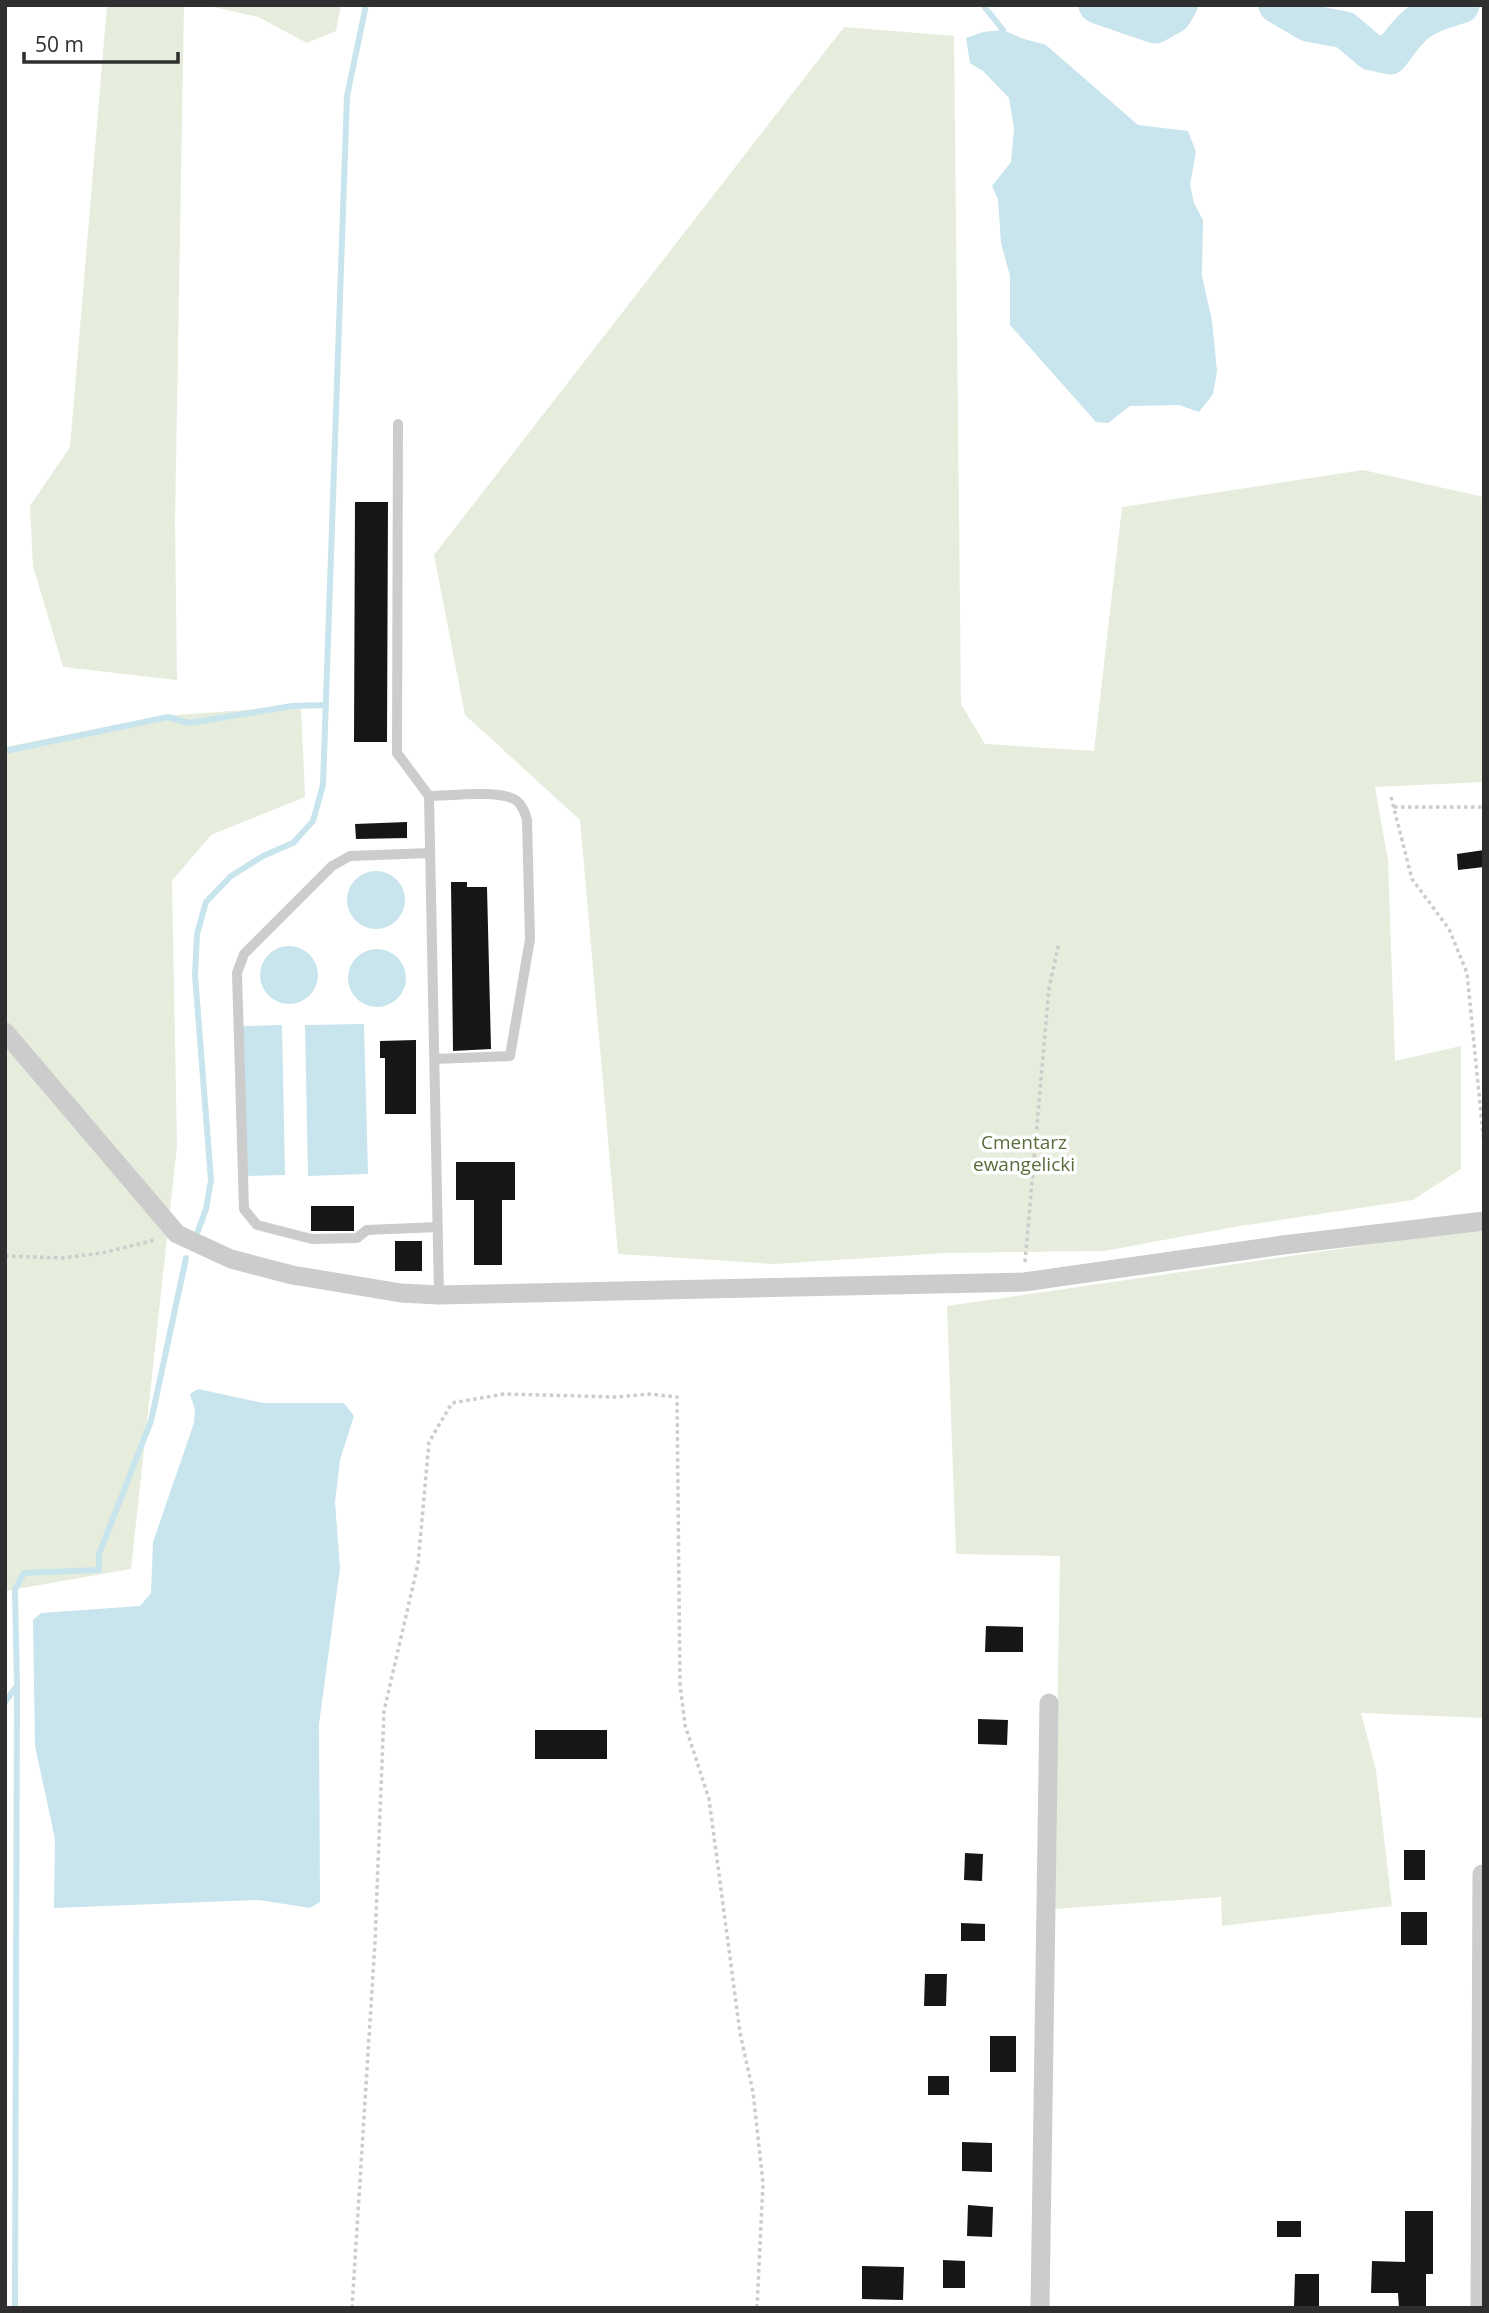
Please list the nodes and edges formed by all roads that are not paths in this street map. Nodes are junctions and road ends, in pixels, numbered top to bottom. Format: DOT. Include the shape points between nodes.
graph roads {
  1 [pos="398,424"];
  2 [pos="429,796"];
  3 [pos="430,853"];
  4 [pos="5,1032"];
  5 [pos="435,1059"];
  6 [pos="1484,1221"];
  7 [pos="438,1227"];
  8 [pos="439,1295"];
  9 [pos="1049,1703"];
  10 [pos="1482,1874"];
  11 [pos="1040,2308"];
  12 [pos="1480,2308"];
  1 -- 2 [label="lane" via="397,753"];
  2 -- 3 [label="lane"];
  2 -- 5 [label="lane" via="503,795 523,807 528,833 530,939 510,1056"];
  3 -- 5 [label="lane"];
  3 -- 7 [label="lane" via="350,856 332,866 244,954 237,974 244,1209 257,1225 312,1239 357,1238 367,1230"];
  4 -- 8 [label="street" via="177,1234 231,1259 292,1275"];
  5 -- 7 [label="lane"];
  6 -- 8 [label="street" via="1024,1282"];
  7 -- 8 [label="lane"];
  9 -- 11 [label="street"];
  10 -- 12 [label="street"];
}
